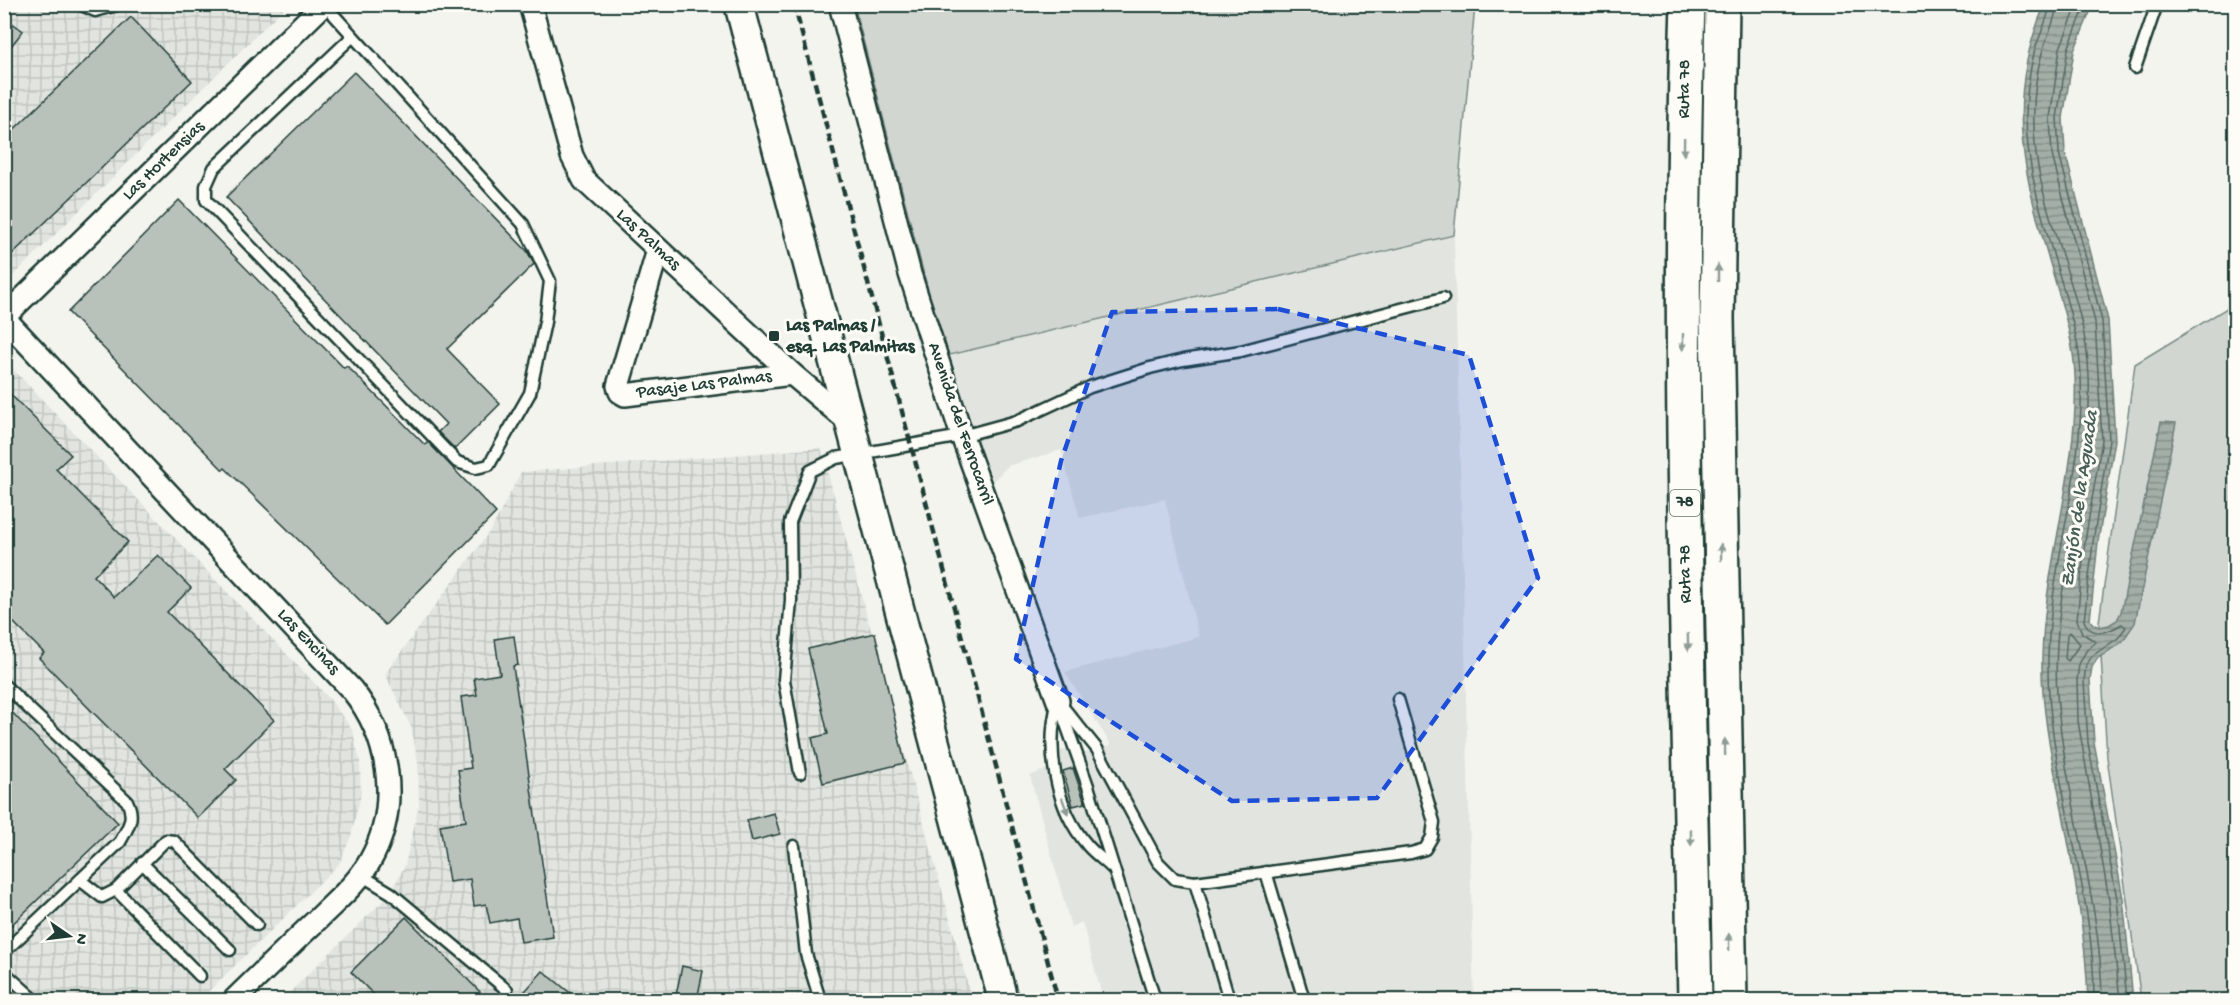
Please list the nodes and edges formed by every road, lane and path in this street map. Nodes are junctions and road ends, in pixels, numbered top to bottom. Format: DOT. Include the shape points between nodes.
graph roads {
  1 [pos="79,4"];
  2 [pos="120,4"];
  3 [pos="324,4"];
  4 [pos="530,4"];
  5 [pos="739,4"];
  6 [pos="840,4"];
  7 [pos="1688,4"];
  8 [pos="1722,4"];
  9 [pos="2157,4"];
  10 [pos="353,36"];
  11 [pos="2135,68"];
  12 [pos="658,250"];
  13 [pos="1443,298"];
  14 [pos="4,317"];
  15 [pos="792,374"];
  16 [pos="849,422"];
  17 [pos="962,436"];
  18 [pos="858,456"];
  19 [pos="4,684"];
  20 [pos="1398,699"];
  21 [pos="1058,700"];
  22 [pos="800,773"];
  23 [pos="794,846"];
  24 [pos="142,863"];
  25 [pos="1113,868"];
  26 [pos="1266,872"];
  27 [pos="361,874"];
  28 [pos="80,880"];
  29 [pos="1195,882"];
  30 [pos="116,890"];
  31 [pos="257,925"];
  32 [pos="230,950"];
  33 [pos="4,952"];
  34 [pos="4,972"];
  35 [pos="200,976"];
  36 [pos="507,990"];
  37 [pos="35,1000"];
  38 [pos="234,1000"];
  39 [pos="820,1000"];
  40 [pos="1003,1000"];
  41 [pos="1155,1000"];
  42 [pos="1229,1000"];
  43 [pos="1304,1000"];
  44 [pos="1695,1000"];
  45 [pos="1730,1000"];
  1 -- 2 [label="lane" via="95,11"];
  3 -- 10 [label="lane"];
  3 -- 14 [label="street, Las Hortensias"];
  4 -- 12 [label="street, Las Palmas" via="577,167 593,189"];
  5 -- 16 [label="main road"];
  6 -- 17 [label="street, Avenida del Ferrocarril" via="910,274"];
  7 -- 44 [label="highway, Ruta 78 / 78, one-way" via="1683,361"];
  45 -- 8 [label="highway, Ruta 78 / 78, one-way" via="1717,318"];
  9 -- 11 [label="lane"];
  10 -- 10 [label="lane" via="214,168 206,186 206,200 457,462 476,468 489,465 530,393 550,281 523,224"];
  12 -- 15 [label="street, Las Palmas"];
  12 -- 15 [label="street, Pasaje Las Palmas" via="618,386 620,392 625,395"];
  13 -- 17 [label="lane" via="1241,351 1183,360 1119,377 1017,421"];
  14 -- 27 [label="street, Las Encinas" via="362,701 381,738 387,798 379,843"];
  15 -- 16 [label="street, Las Palmas"];
  16 -- 18 [label="main road"];
  17 -- 18 [label="lane"];
  17 -- 21 [label="street, Avenida del Ferrocarril"];
  18 -- 22 [label="lane" via="836,458 810,471 790,522 791,600 784,680"];
  18 -- 40 [label="main road"];
  19 -- 28 [label="lane" via="127,801 131,810 132,820 120,842"];
  20 -- 26 [label="lane" via="1434,822 1425,849"];
  21 -- 25 [label="lane"];
  21 -- 25 [label="lane, one-way" via="1052,750 1066,811 1087,845"];
  21 -- 29 [label="lane" via="1097,749 1158,862 1174,879"];
  23 -- 39 [label="lane" via="806,954"];
  24 -- 30 [label="lane"];
  24 -- 31 [label="lane" via="165,840 174,841"];
  24 -- 32 [label="lane"];
  25 -- 41 [label="lane"];
  26 -- 29 [label="lane"];
  26 -- 43 [label="lane"];
  27 -- 36 [label="lane"];
  27 -- 38 [label="street, Las Encinas"];
  28 -- 30 [label="lane" via="102,897"];
  28 -- 33 [label="lane"];
  29 -- 42 [label="lane"];
  30 -- 35 [label="lane"];
  34 -- 37 [label="lane"];
}
